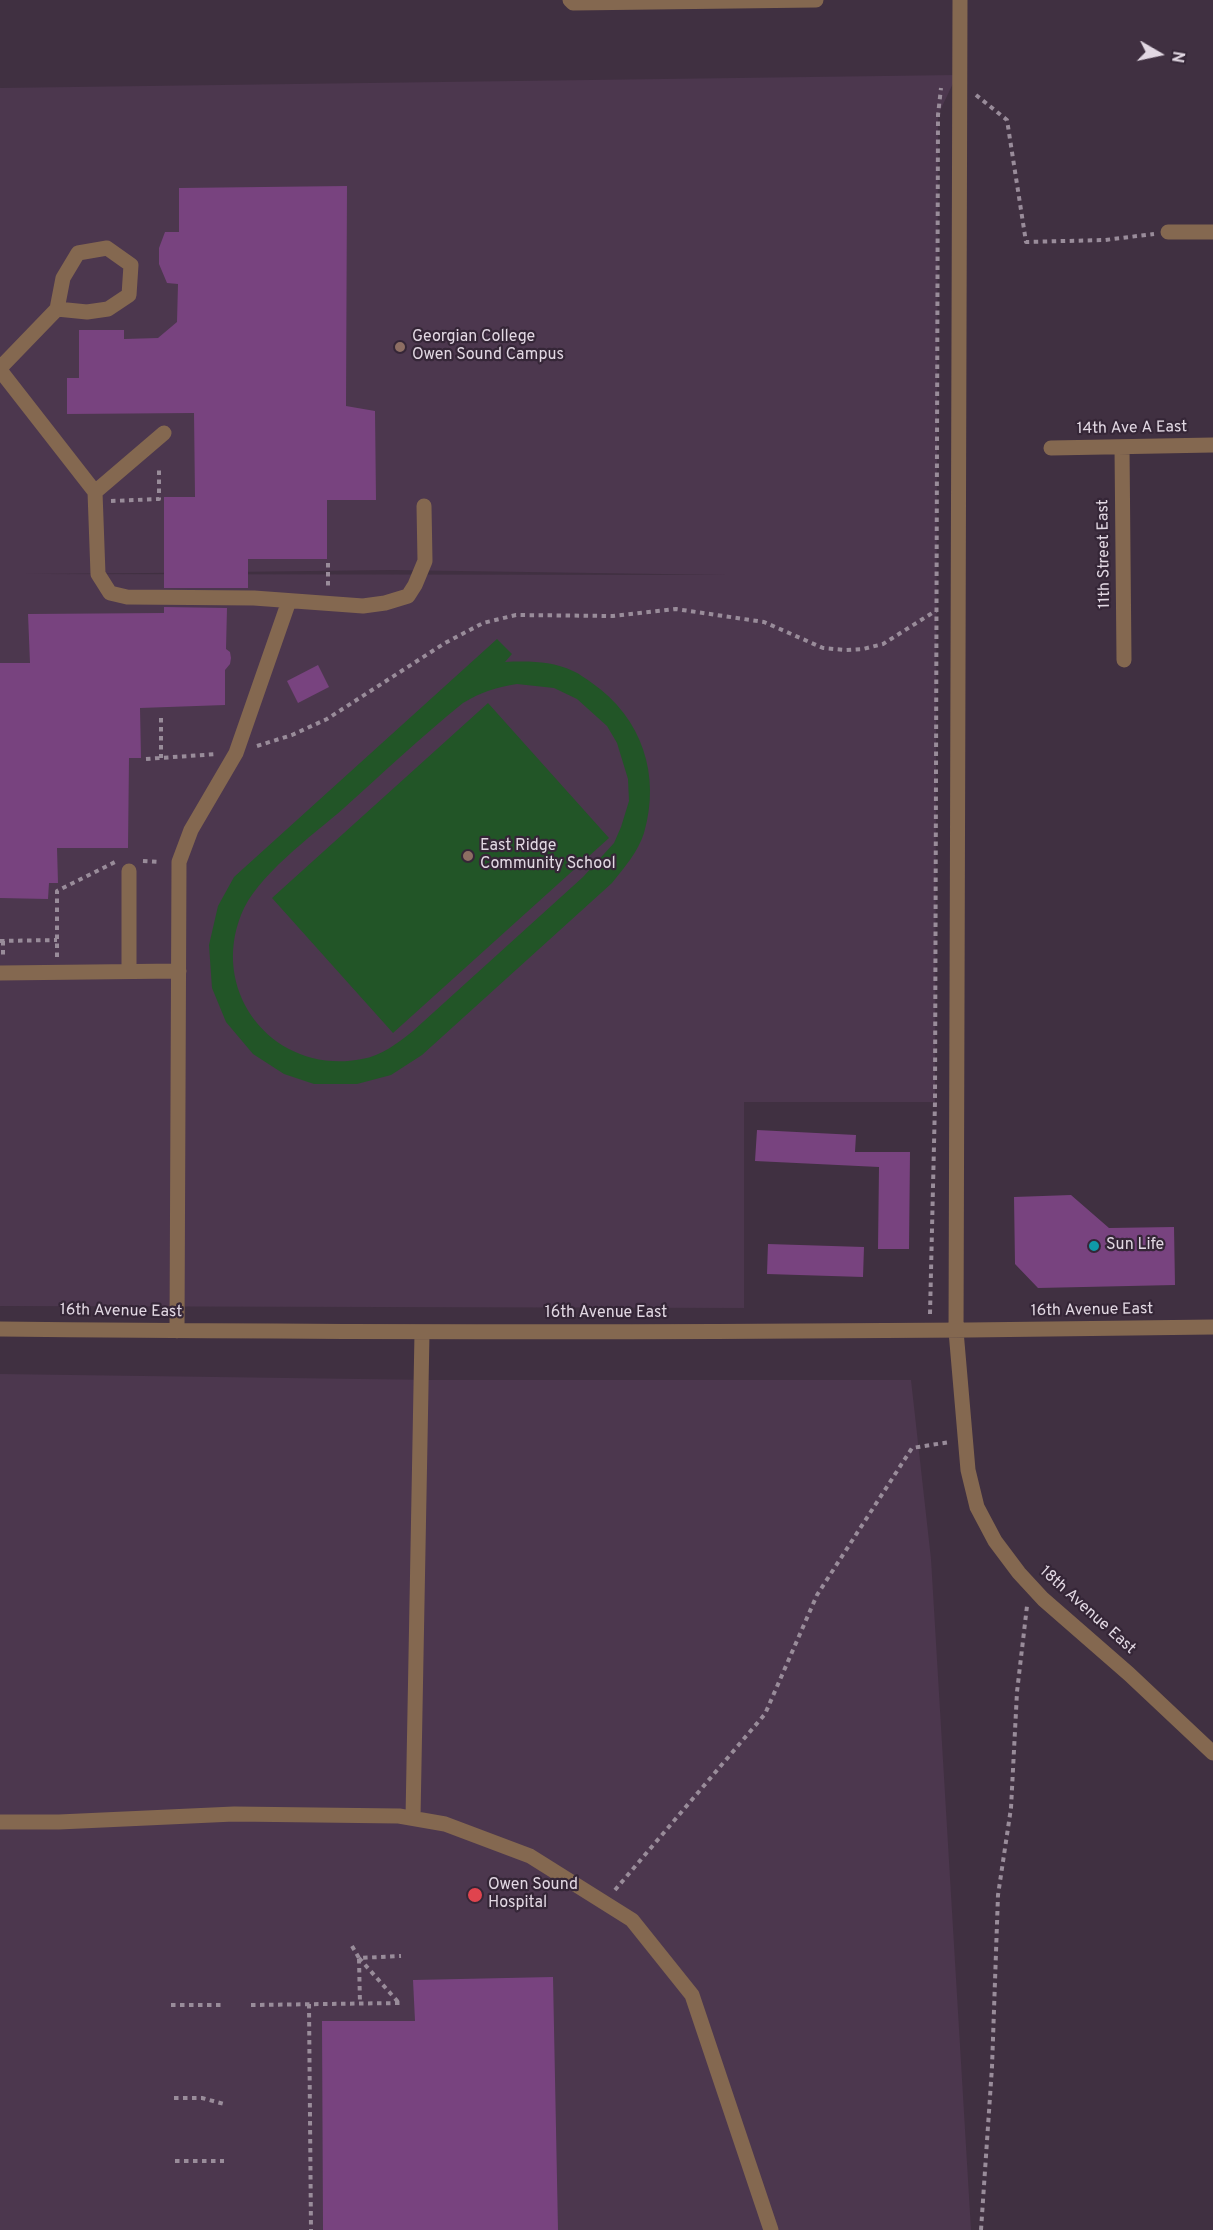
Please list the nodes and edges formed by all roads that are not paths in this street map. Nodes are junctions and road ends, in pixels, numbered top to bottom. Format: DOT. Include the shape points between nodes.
graph roads {
  1 [pos="570,0"];
  2 [pos="816,0"];
  3 [pos="960,0"];
  4 [pos="1167,232"];
  5 [pos="1213,232"];
  6 [pos="57,309"];
  7 [pos="0,369"];
  8 [pos="164,433"];
  9 [pos="1213,445"];
  10 [pos="1122,447"];
  11 [pos="1051,448"];
  12 [pos="95,497"];
  13 [pos="424,506"];
  14 [pos="290,601"];
  15 [pos="1124,660"];
  16 [pos="130,864"];
  17 [pos="129,971"];
  18 [pos="179,971"];
  19 [pos="0,973"];
  20 [pos="1213,1328"];
  21 [pos="0,1329"];
  22 [pos="177,1331"];
  23 [pos="956,1331"];
  24 [pos="423,1333"];
  25 [pos="1213,1753"];
  26 [pos="413,1818"];
  27 [pos="0,1822"];
  28 [pos="771,2230"];
  1 -- 2 [label="street"];
  3 -- 23 [label="street, 18th Avenue East"];
  4 -- 5 [label="street"];
  6 -- 6 [label="street" via="63,278 78,253 107,248 131,265 129,295 108,309"];
  6 -- 7 [label="street"];
  7 -- 12 [label="street"];
  8 -- 12 [label="street"];
  9 -- 10 [label="street, 14th Ave A East"];
  10 -- 11 [label="street, 14th Ave A East"];
  10 -- 15 [label="street, 11th Street East"];
  12 -- 14 [label="street" via="98,574 110,593"];
  13 -- 14 [label="street" via="425,561 408,596 363,606"];
  14 -- 18 [label="street" via="236,753 190,830 179,862"];
  16 -- 17 [label="street"];
  17 -- 18 [label="street"];
  17 -- 19 [label="street"];
  18 -- 22 [label="street"];
  20 -- 23 [label="street, 16th Avenue East"];
  21 -- 22 [label="street, 16th Avenue East"];
  22 -- 24 [label="street, 16th Avenue East"];
  23 -- 24 [label="street, 16th Avenue East"];
  23 -- 25 [label="street, 18th Avenue East" via="968,1470 977,1507 995,1541 1043,1599"];
  24 -- 26 [label="street"];
  26 -- 27 [label="street" via="234,1814"];
  26 -- 28 [label="street" via="445,1824 530,1856 632,1920 692,1995"];
}
